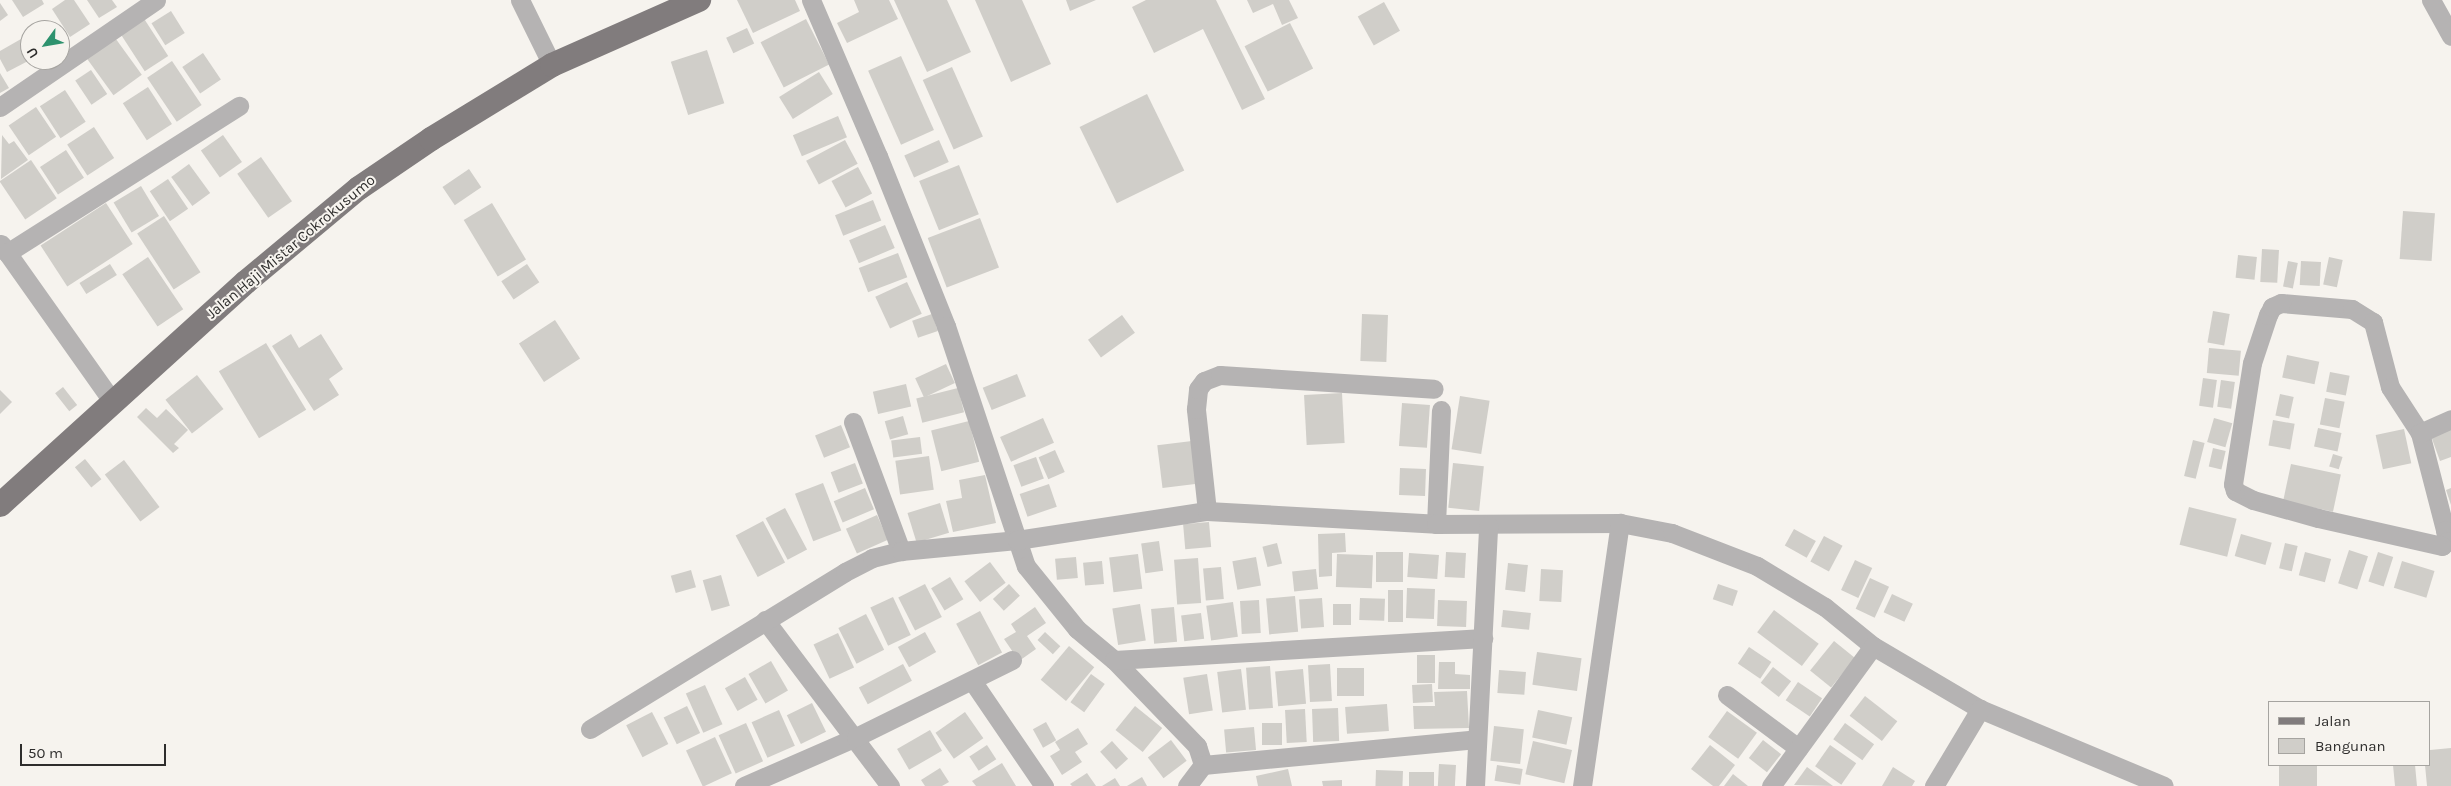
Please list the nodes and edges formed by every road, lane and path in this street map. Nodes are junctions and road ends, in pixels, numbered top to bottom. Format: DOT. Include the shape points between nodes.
graph roads {
  1 [pos="156,0"];
  2 [pos="520,0"];
  3 [pos="699,0"];
  4 [pos="810,0"];
  5 [pos="2431,0"];
  6 [pos="2451,36"];
  7 [pos="552,65"];
  8 [pos="239,106"];
  9 [pos="0,107"];
  10 [pos="4,248"];
  11 [pos="1434,389"];
  12 [pos="112,401"];
  13 [pos="1440,410"];
  14 [pos="2451,420"];
  15 [pos="853,422"];
  16 [pos="2420,433"];
  17 [pos="0,505"];
  18 [pos="1207,511"];
  19 [pos="1620,523"];
  20 [pos="1436,524"];
  21 [pos="1488,525"];
  22 [pos="1017,540"];
  23 [pos="900,551"];
  24 [pos="765,620"];
  25 [pos="1483,638"];
  26 [pos="1873,646"];
  27 [pos="1012,660"];
  28 [pos="1114,660"];
  29 [pos="972,682"];
  30 [pos="1728,695"];
  31 [pos="1980,708"];
  32 [pos="590,729"];
  33 [pos="856,737"];
  34 [pos="1477,739"];
  35 [pos="1798,748"];
  36 [pos="1203,765"];
  37 [pos="775,781"];
  38 [pos="1191,785"];
  39 [pos="744,786"];
  40 [pos="890,786"];
  41 [pos="1044,786"];
  42 [pos="1475,786"];
  43 [pos="1582,786"];
  44 [pos="1770,786"];
  45 [pos="1934,786"];
  46 [pos="2164,786"];
  1 -- 9 [label="street"];
  2 -- 7 [label="street"];
  3 -- 7 [label="main road, Jalan Haji Mistar Cokrokusumo"];
  4 -- 22 [label="street" via="878,156 946,326"];
  5 -- 6 [label="street"];
  7 -- 12 [label="main road, Jalan Haji Mistar Cokrokusumo" via="431,139 359,188"];
  8 -- 10 [label="street"];
  10 -- 12 [label="street"];
  11 -- 18 [label="street" via="1220,375 1204,381 1198,389 1196,410"];
  12 -- 17 [label="main road, Jalan Haji Mistar Cokrokusumo"];
  13 -- 20 [label="street"];
  14 -- 16 [label="street"];
  15 -- 23 [label="street"];
  16 -- 16 [label="street" via="2390,387 2373,322 2364,313 2352,309 2281,303 2272,307 2252,363 2233,484 2240,496 2318,518 2442,546 2447,541 2445,530"];
  18 -- 20 [label="street"];
  18 -- 22 [label="street"];
  19 -- 21 [label="street"];
  19 -- 26 [label="street" via="1672,533 1757,566 1825,607"];
  19 -- 43 [label="street"];
  20 -- 21 [label="street"];
  21 -- 25 [label="street"];
  22 -- 23 [label="street"];
  22 -- 28 [label="street" via="1026,566 1056,608"];
  23 -- 24 [label="street" via="860,564"];
  24 -- 32 [label="street"];
  24 -- 33 [label="street"];
  25 -- 28 [label="street"];
  25 -- 34 [label="street"];
  26 -- 31 [label="street"];
  26 -- 35 [label="street"];
  27 -- 29 [label="street"];
  28 -- 36 [label="street" via="1197,746"];
  29 -- 33 [label="street"];
  29 -- 41 [label="street"];
  30 -- 35 [label="street"];
  31 -- 45 [label="street"];
  31 -- 46 [label="street"];
  33 -- 37 [label="street"];
  33 -- 40 [label="street"];
  34 -- 36 [label="street"];
  34 -- 42 [label="street"];
  35 -- 44 [label="street"];
  36 -- 38 [label="street"];
  37 -- 39 [label="street"];
}
